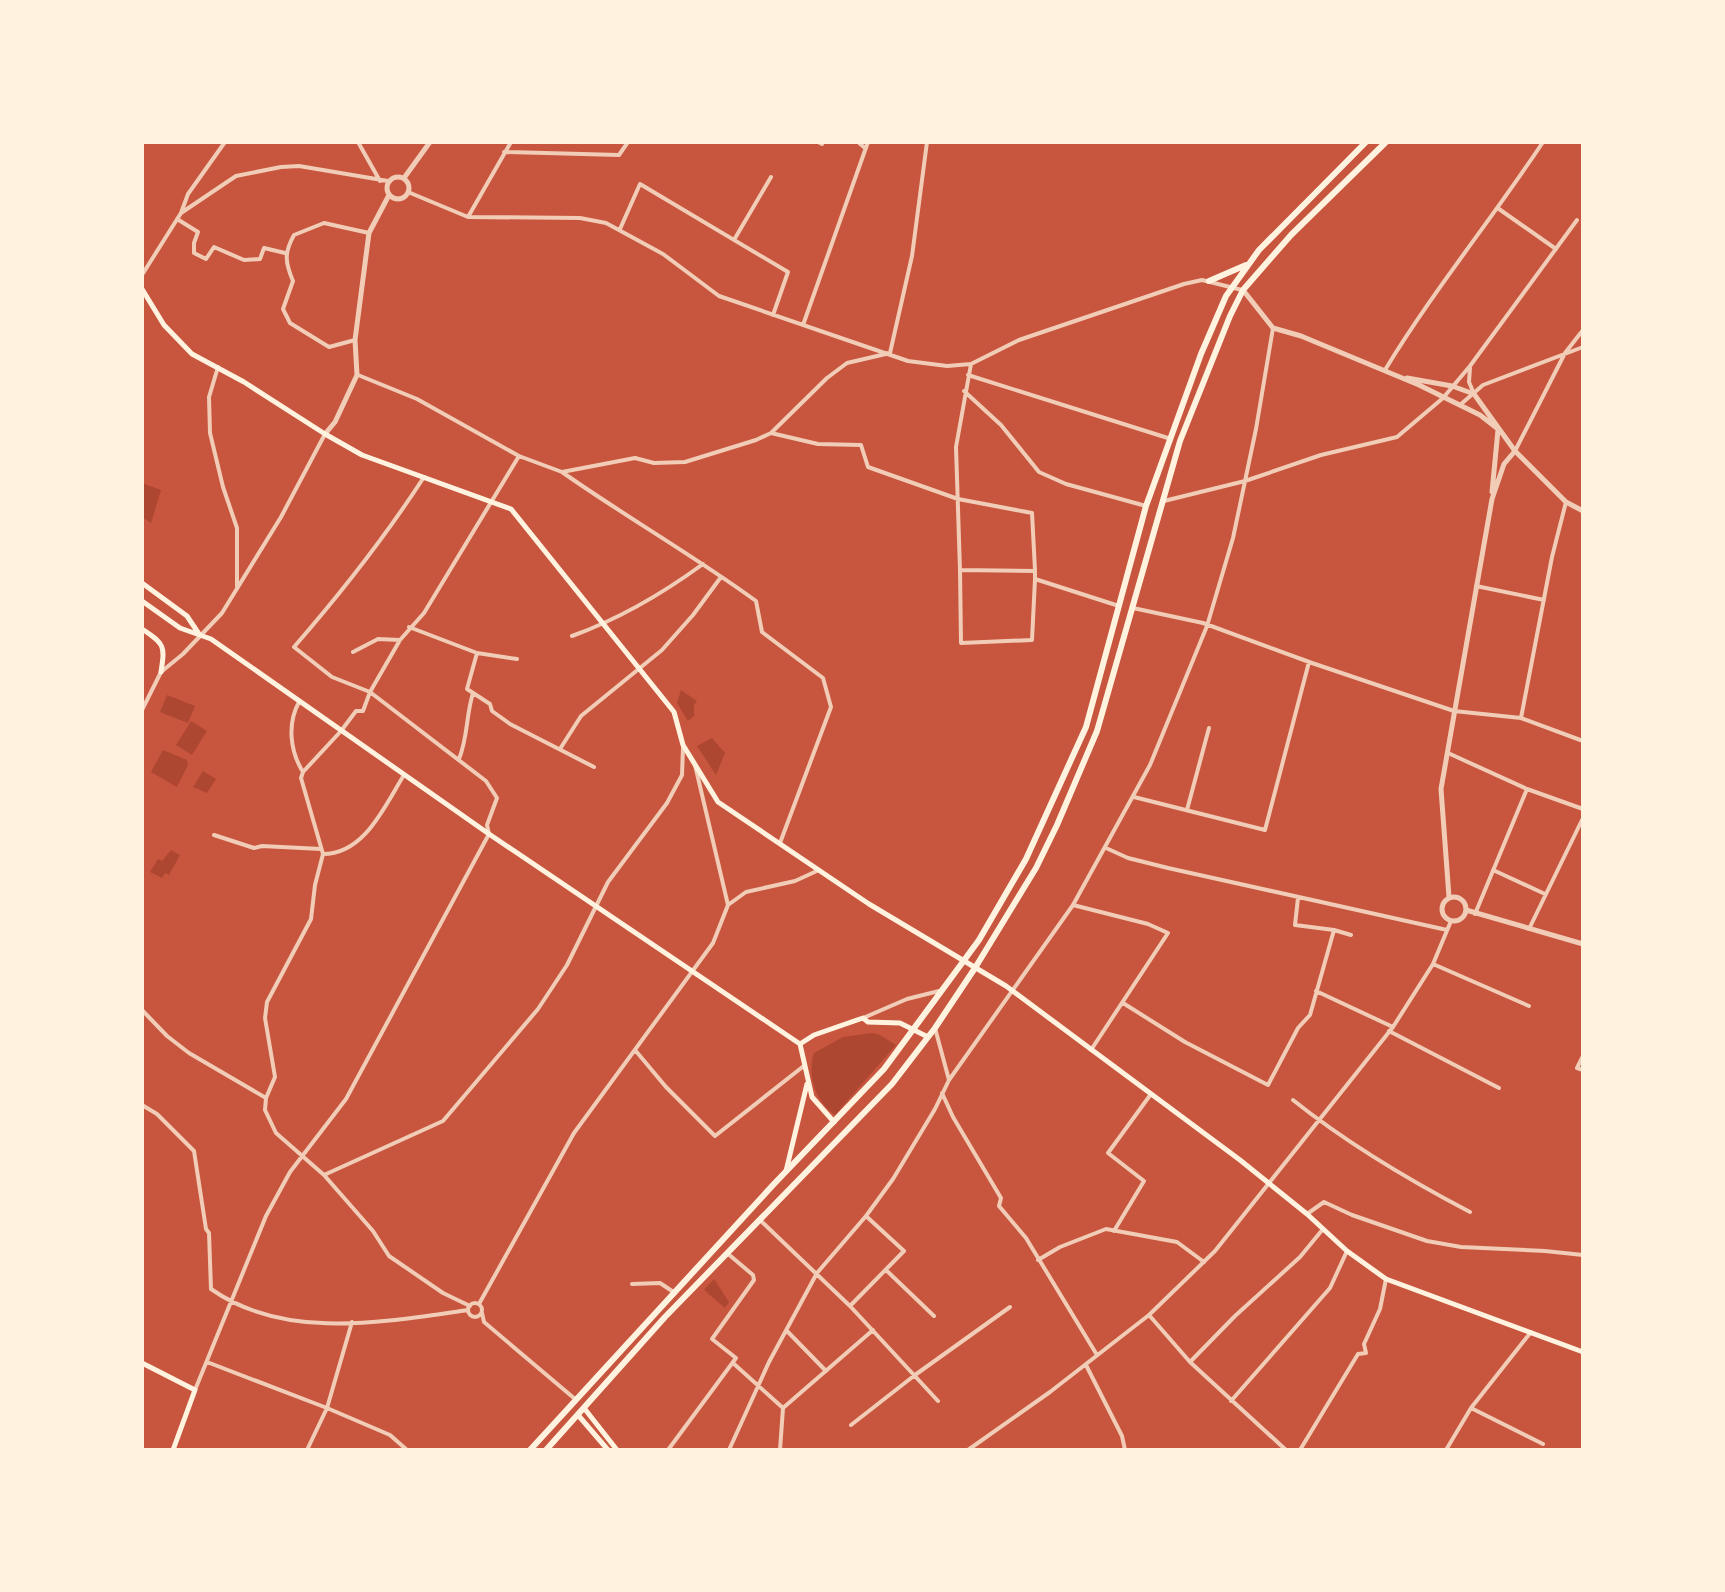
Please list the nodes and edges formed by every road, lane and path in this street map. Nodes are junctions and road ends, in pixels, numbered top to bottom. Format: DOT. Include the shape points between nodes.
graph roads {
  1 [pos="225,142"];
  2 [pos="358,142"];
  3 [pos="430,142"];
  4 [pos="511,142"];
  5 [pos="628,142"];
  6 [pos="858,142"];
  7 [pos="927,142"];
  8 [pos="1366,142"];
  9 [pos="1386,142"];
  10 [pos="1541,143"];
  11 [pos="866,145"];
  12 [pos="504,152"];
  13 [pos="771,177"];
  14 [pos="404,178"];
  15 [pos="380,181"];
  16 [pos="388,181"];
  17 [pos="408,192"];
  18 [pos="389,195"];
  19 [pos="1499,208"];
  20 [pos="181,213"];
  21 [pos="468,217"];
  22 [pos="177,219"];
  23 [pos="1577,220"];
  24 [pos="620,229"];
  25 [pos="369,233"];
  26 [pos="734,241"];
  27 [pos="1556,249"];
  28 [pos="285,253"];
  29 [pos="1249,263"];
  30 [pos="142,275"];
  31 [pos="1209,281"];
  32 [pos="1231,286"];
  33 [pos="142,289"];
  34 [pos="1243,290"];
  35 [pos="773,315"];
  36 [pos="803,325"];
  37 [pos="1273,328"];
  38 [pos="1583,330"];
  39 [pos="355,340"];
  40 [pos="1583,347"];
  41 [pos="890,353"];
  42 [pos="1565,353"];
  43 [pos="971,364"];
  44 [pos="1470,366"];
  45 [pos="218,367"];
  46 [pos="1384,372"];
  47 [pos="357,375"];
  48 [pos="968,375"];
  49 [pos="1452,386"];
  50 [pos="964,391"];
  51 [pos="1474,394"];
  52 [pos="1443,398"];
  53 [pos="1460,405"];
  54 [pos="1498,429"];
  55 [pos="771,433"];
  56 [pos="325,434"];
  57 [pos="1171,439"];
  58 [pos="1515,451"];
  59 [pos="519,456"];
  60 [pos="562,472"];
  61 [pos="424,477"];
  62 [pos="1245,481"];
  63 [pos="958,499"];
  64 [pos="1492,499"];
  65 [pos="493,501"];
  66 [pos="1164,501"];
  67 [pos="1566,502"];
  68 [pos="1146,506"];
  69 [pos="1583,511"];
  70 [pos="703,564"];
  71 [pos="960,570"];
  72 [pos="1035,571"];
  73 [pos="721,576"];
  74 [pos="1035,579"];
  75 [pos="142,583"];
  76 [pos="1476,586"];
  77 [pos="237,589"];
  78 [pos="1544,600"];
  79 [pos="142,601"];
  80 [pos="1120,607"];
  81 [pos="1133,608"];
  82 [pos="604,625"];
  83 [pos="1207,626"];
  84 [pos="409,627"];
  85 [pos="142,629"];
  86 [pos="200,635"];
  87 [pos="572,636"];
  88 [pos="400,640"];
  89 [pos="353,652"];
  90 [pos="477,653"];
  91 [pos="517,659"];
  92 [pos="1309,662"];
  93 [pos="640,670"];
  94 [pos="161,672"];
  95 [pos="370,692"];
  96 [pos="473,693"];
  97 [pos="299,702"];
  98 [pos="142,710"];
  99 [pos="1454,711"];
  100 [pos="1521,718"];
  101 [pos="1209,728"];
  102 [pos="341,731"];
  103 [pos="1583,741"];
  104 [pos="683,745"];
  105 [pos="560,749"];
  106 [pos="1448,753"];
  107 [pos="459,759"];
  108 [pos="695,763"];
  109 [pos="594,767"];
  110 [pos="303,772"];
  111 [pos="404,775"];
  112 [pos="1527,789"];
  113 [pos="1134,797"];
  114 [pos="1583,809"];
  115 [pos="1187,810"];
  116 [pos="1583,818"];
  117 [pos="489,834"];
  118 [pos="214,835"];
  119 [pos="779,845"];
  120 [pos="1106,848"];
  121 [pos="322,852"];
  122 [pos="819,870"];
  123 [pos="1493,870"];
  124 [pos="1545,894"];
  125 [pos="1449,897"];
  126 [pos="1298,898"];
  127 [pos="596,905"];
  128 [pos="728,905"];
  129 [pos="1073,905"];
  130 [pos="1466,910"];
  131 [pos="1475,914"];
  132 [pos="1451,921"];
  133 [pos="1529,929"];
  134 [pos="1334,930"];
  135 [pos="1447,930"];
  136 [pos="1351,935"];
  137 [pos="1583,944"];
  138 [pos="964,962"];
  139 [pos="1433,964"];
  140 [pos="975,968"];
  141 [pos="693,972"];
  142 [pos="943,990"];
  143 [pos="1011,991"];
  144 [pos="1316,991"];
  145 [pos="1123,1003"];
  146 [pos="1529,1006"];
  147 [pos="142,1010"];
  148 [pos="863,1018"];
  149 [pos="935,1028"];
  150 [pos="914,1029"];
  151 [pos="1391,1029"];
  152 [pos="928,1037"];
  153 [pos="800,1044"];
  154 [pos="635,1050"];
  155 [pos="1091,1050"];
  156 [pos="1583,1056"];
  157 [pos="805,1065"];
  158 [pos="1580,1069"];
  159 [pos="949,1080"];
  160 [pos="807,1083"];
  161 [pos="1499,1088"];
  162 [pos="942,1093"];
  163 [pos="1151,1094"];
  164 [pos="266,1098"];
  165 [pos="1293,1100"];
  166 [pos="142,1105"];
  167 [pos="1317,1119"];
  168 [pos="834,1122"];
  169 [pos="302,1156"];
  170 [pos="786,1171"];
  171 [pos="324,1175"];
  172 [pos="1267,1182"];
  173 [pos="1470,1212"];
  174 [pos="1307,1214"];
  175 [pos="866,1216"];
  176 [pos="761,1221"];
  177 [pos="1323,1229"];
  178 [pos="1114,1231"];
  179 [pos="1347,1251"];
  180 [pos="727,1253"];
  181 [pos="1583,1254"];
  182 [pos="1038,1260"];
  183 [pos="1204,1262"];
  184 [pos="886,1270"];
  185 [pos="817,1273"];
  186 [pos="1386,1279"];
  187 [pos="632,1284"];
  188 [pos="675,1293"];
  189 [pos="230,1302"];
  190 [pos="479,1304"];
  191 [pos="850,1306"];
  192 [pos="1010,1307"];
  193 [pos="469,1308"];
  194 [pos="482,1313"];
  195 [pos="1149,1315"];
  196 [pos="934,1316"];
  197 [pos="352,1322"];
  198 [pos="873,1330"];
  199 [pos="787,1331"];
  200 [pos="1531,1332"];
  201 [pos="1583,1352"];
  202 [pos="1097,1355"];
  203 [pos="207,1362"];
  204 [pos="1190,1362"];
  205 [pos="142,1363"];
  206 [pos="733,1363"];
  207 [pos="1086,1364"];
  208 [pos="826,1371"];
  209 [pos="915,1375"];
  210 [pos="759,1385"];
  211 [pos="195,1390"];
  212 [pos="575,1399"];
  213 [pos="938,1401"];
  214 [pos="1231,1401"];
  215 [pos="327,1408"];
  216 [pos="584,1408"];
  217 [pos="783,1408"];
  218 [pos="1471,1408"];
  219 [pos="578,1415"];
  220 [pos="851,1425"];
  221 [pos="1543,1444"];
  222 [pos="173,1450"];
  223 [pos="307,1450"];
  224 [pos="407,1450"];
  225 [pos="530,1450"];
  226 [pos="546,1450"];
  227 [pos="608,1450"];
  228 [pos="617,1450"];
  229 [pos="668,1450"];
  230 [pos="729,1450"];
  231 [pos="780,1450"];
  232 [pos="968,1450"];
  233 [pos="1125,1450"];
  234 [pos="1286,1450"];
  235 [pos="1300,1450"];
  236 [pos="1446,1450"];
  1 -- 20 [label="street" via="188,194"];
  2 -- 15 [label="street"];
  3 -- 14 [label="street"];
  4 -- 12 [label="street"];
  5 -- 12 [label="street" via="619,155"];
  6 -- 11 [label="street"];
  7 -- 41 [label="street" via="912,256"];
  8 -- 29 [label="highway"];
  9 -- 34 [label="highway"];
  10 -- 19 [label="street"];
  11 -- 36 [label="street"];
  12 -- 21 [label="street"];
  13 -- 26 [label="street"];
  14 -- 16 [label="street"];
  14 -- 17 [label="street"];
  15 -- 16 [label="street"];
  15 -- 20 [label="street" via="281,167 236,176"];
  16 -- 18 [label="street"];
  17 -- 18 [label="street" via="399,199"];
  17 -- 21 [label="street"];
  18 -- 25 [label="street"];
  19 -- 27 [label="street"];
  19 -- 46 [label="street"];
  20 -- 22 [label="street"];
  21 -- 24 [label="street" via="580,218"];
  22 -- 28 [label="street" via="198,232 194,253 206,259 214,247 252,262 260,259 264,248"];
  22 -- 30 [label="street"];
  23 -- 27 [label="street"];
  24 -- 26 [label="street" via="640,184"];
  24 -- 35 [label="street" via="719,296"];
  25 -- 28 [label="street" via="324,223 294,235"];
  25 -- 39 [label="street"];
  26 -- 35 [label="street" via="788,272"];
  27 -- 44 [label="street"];
  28 -- 39 [label="street" via="293,281 283,309 290,323 329,347"];
  29 -- 31 [label="highway"];
  29 -- 32 [label="highway"];
  31 -- 32 [label="street"];
  31 -- 43 [label="street" via="1096,312"];
  32 -- 34 [label="street"];
  32 -- 57 [label="highway"];
  33 -- 45 [label="main road" via="164,325 192,354"];
  34 -- 37 [label="street"];
  34 -- 66 [label="highway" via="1180,441"];
  35 -- 36 [label="street"];
  36 -- 41 [label="street"];
  37 -- 46 [label="street"];
  37 -- 62 [label="street"];
  38 -- 42 [label="street"];
  39 -- 47 [label="street"];
  40 -- 42 [label="street"];
  41 -- 43 [label="street" via="908,361"];
  41 -- 55 [label="street" via="847,363"];
  42 -- 51 [label="street" via="1483,385"];
  42 -- 58 [label="street"];
  43 -- 48 [label="street"];
  44 -- 49 [label="street"];
  44 -- 51 [label="street"];
  45 -- 56 [label="main road"];
  45 -- 77 [label="street" via="209,397 210,433 237,528"];
  46 -- 49 [label="street"];
  46 -- 52 [label="street"];
  47 -- 56 [label="street"];
  47 -- 59 [label="street" via="417,399"];
  48 -- 50 [label="street"];
  48 -- 57 [label="street"];
  49 -- 51 [label="street"];
  49 -- 52 [label="street"];
  50 -- 63 [label="street" via="956,447"];
  50 -- 68 [label="street" via="1001,425 1039,472"];
  51 -- 53 [label="street"];
  51 -- 54 [label="street"];
  52 -- 53 [label="street"];
  52 -- 62 [label="street" via="1397,437"];
  53 -- 54 [label="street"];
  54 -- 58 [label="street"];
  54 -- 64 [label="street"];
  55 -- 60 [label="street" via="685,462 635,458"];
  55 -- 63 [label="street" via="818,444 861,445 868,467"];
  56 -- 61 [label="main road" via="362,455"];
  56 -- 77 [label="street"];
  57 -- 68 [label="highway"];
  58 -- 64 [label="street" via="1504,464"];
  58 -- 67 [label="street"];
  59 -- 60 [label="street"];
  59 -- 65 [label="street"];
  60 -- 70 [label="street"];
  61 -- 65 [label="main road"];
  61 -- 95 [label="street" via="294,647 332,677"];
  62 -- 66 [label="street"];
  62 -- 83 [label="street"];
  63 -- 71 [label="street"];
  63 -- 72 [label="street" via="1032,513"];
  64 -- 76 [label="street"];
  65 -- 82 [label="main road" via="511,509"];
  65 -- 84 [label="street" via="424,613"];
  66 -- 81 [label="highway"];
  67 -- 69 [label="street"];
  67 -- 78 [label="street"];
  68 -- 80 [label="highway"];
  70 -- 73 [label="street"];
  70 -- 82 [label="street"];
  71 -- 72 [label="street"];
  71 -- 74 [label="street" via="961,643 1032,640"];
  72 -- 74 [label="street"];
  73 -- 93 [label="street" via="682,629"];
  73 -- 119 [label="street" via="756,601 762,632 823,678 831,707"];
  74 -- 80 [label="street"];
  75 -- 86 [label="main road" via="187,616"];
  76 -- 78 [label="street"];
  76 -- 99 [label="street"];
  77 -- 86 [label="street"];
  78 -- 100 [label="street"];
  79 -- 86 [label="main road" via="180,628"];
  80 -- 138 [label="highway" via="1086,727 1026,859"];
  81 -- 83 [label="street"];
  81 -- 140 [label="highway" via="1097,731 1057,825"];
  82 -- 87 [label="street"];
  82 -- 93 [label="main road"];
  83 -- 92 [label="street"];
  83 -- 113 [label="street"];
  84 -- 88 [label="street"];
  84 -- 90 [label="street"];
  85 -- 94 [label="main road" via="163,646"];
  86 -- 94 [label="street"];
  86 -- 97 [label="main road"];
  88 -- 89 [label="street" via="378,639"];
  88 -- 95 [label="street"];
  90 -- 91 [label="street"];
  90 -- 96 [label="street" via="466,683"];
  92 -- 99 [label="street"];
  92 -- 115 [label="street" via="1265,830"];
  93 -- 104 [label="main road" via="674,712"];
  93 -- 105 [label="street" via="581,716"];
  94 -- 98 [label="street"];
  95 -- 102 [label="street" via="363,711 356,711"];
  95 -- 107 [label="street"];
  96 -- 105 [label="street" via="510,724"];
  96 -- 107 [label="street"];
  97 -- 102 [label="main road"];
  97 -- 110 [label="street" via="291,734"];
  99 -- 100 [label="street"];
  99 -- 106 [label="street"];
  100 -- 103 [label="street"];
  101 -- 115 [label="street"];
  102 -- 110 [label="street"];
  102 -- 111 [label="main road"];
  104 -- 108 [label="main road"];
  104 -- 127 [label="street" via="682,775 667,803"];
  105 -- 109 [label="street"];
  106 -- 112 [label="street"];
  106 -- 125 [label="street" via="1441,789"];
  107 -- 117 [label="street" via="497,798"];
  108 -- 119 [label="main road" via="718,802"];
  108 -- 128 [label="street"];
  110 -- 121 [label="street"];
  111 -- 117 [label="main road"];
  111 -- 121 [label="street" via="359,840 346,851"];
  112 -- 114 [label="street"];
  112 -- 123 [label="street"];
  113 -- 115 [label="street"];
  113 -- 120 [label="street"];
  116 -- 124 [label="street"];
  117 -- 127 [label="main road"];
  117 -- 169 [label="street" via="346,1099"];
  118 -- 121 [label="street" via="254,848"];
  119 -- 122 [label="main road"];
  120 -- 126 [label="street" via="1128,858"];
  120 -- 129 [label="street"];
  121 -- 164 [label="street" via="311,919 267,1002 275,1077"];
  122 -- 128 [label="street" via="746,892"];
  122 -- 138 [label="main road"];
  123 -- 124 [label="street"];
  123 -- 131 [label="street"];
  124 -- 133 [label="street"];
  125 -- 130 [label="street" via="1461,899"];
  125 -- 132 [label="street" via="1441,910"];
  126 -- 134 [label="street" via="1295,925"];
  126 -- 135 [label="street"];
  127 -- 141 [label="main road"];
  127 -- 171 [label="street" via="538,1009 443,1121"];
  128 -- 141 [label="street" via="713,943"];
  129 -- 143 [label="street"];
  129 -- 145 [label="street" via="1168,933"];
  130 -- 131 [label="street"];
  130 -- 132 [label="street" via="1463,918"];
  131 -- 133 [label="street"];
  132 -- 135 [label="street"];
  133 -- 137 [label="street"];
  134 -- 136 [label="street"];
  134 -- 144 [label="street"];
  135 -- 139 [label="street"];
  138 -- 140 [label="main road"];
  138 -- 142 [label="highway"];
  139 -- 146 [label="street"];
  139 -- 151 [label="street"];
  140 -- 143 [label="main road"];
  140 -- 149 [label="highway"];
  141 -- 153 [label="main road"];
  141 -- 154 [label="street"];
  142 -- 148 [label="street"];
  142 -- 150 [label="highway"];
  143 -- 155 [label="main road"];
  143 -- 159 [label="street"];
  144 -- 145 [label="street" via="1310,1015 1268,1085"];
  144 -- 151 [label="street"];
  145 -- 155 [label="street"];
  147 -- 164 [label="street" via="189,1053"];
  148 -- 150 [label="main road"];
  148 -- 153 [label="main road"];
  149 -- 152 [label="highway"];
  149 -- 159 [label="street"];
  150 -- 152 [label="main road"];
  150 -- 168 [label="highway"];
  151 -- 161 [label="street"];
  151 -- 167 [label="street"];
  152 -- 176 [label="highway" via="892,1084"];
  153 -- 157 [label="main road"];
  154 -- 157 [label="street" via="715,1136"];
  154 -- 190 [label="street" via="574,1133"];
  155 -- 163 [label="main road"];
  156 -- 158 [label="street"];
  157 -- 160 [label="main road"];
  159 -- 162 [label="street"];
  160 -- 168 [label="main road"];
  160 -- 170 [label="main road"];
  162 -- 175 [label="street"];
  162 -- 182 [label="street" via="1001,1198 999,1206"];
  163 -- 172 [label="main road"];
  163 -- 178 [label="street" via="1108,1153 1144,1181"];
  164 -- 169 [label="street" via="265,1110 276,1133"];
  165 -- 167 [label="street"];
  166 -- 189 [label="street" via="194,1151 209,1233 211,1289"];
  167 -- 172 [label="street"];
  167 -- 173 [label="street"];
  168 -- 170 [label="highway"];
  169 -- 171 [label="street"];
  169 -- 189 [label="street" via="266,1216"];
  170 -- 188 [label="highway"];
  171 -- 193 [label="street" via="389,1256"];
  172 -- 174 [label="main road"];
  172 -- 183 [label="street"];
  174 -- 177 [label="main road"];
  174 -- 181 [label="street" via="1324,1202 1427,1241"];
  175 -- 184 [label="street" via="904,1251"];
  175 -- 185 [label="street"];
  176 -- 180 [label="highway"];
  176 -- 185 [label="street"];
  177 -- 179 [label="main road"];
  177 -- 204 [label="street"];
  178 -- 182 [label="street" via="1106,1229"];
  178 -- 183 [label="street" via="1177,1242"];
  179 -- 186 [label="main road"];
  179 -- 214 [label="street" via="1330,1288"];
  180 -- 206 [label="street" via="754,1280 712,1339 736,1358"];
  180 -- 216 [label="highway"];
  182 -- 202 [label="street"];
  183 -- 195 [label="street"];
  184 -- 191 [label="street"];
  184 -- 196 [label="street"];
  185 -- 191 [label="street"];
  185 -- 199 [label="street"];
  186 -- 200 [label="main road"];
  186 -- 235 [label="street" via="1364,1344 1366,1353 1358,1354"];
  187 -- 188 [label="street" via="660,1283"];
  188 -- 212 [label="highway"];
  189 -- 197 [label="street" via="282,1320"];
  189 -- 203 [label="street"];
  190 -- 193 [label="street"];
  190 -- 194 [label="street"];
  191 -- 198 [label="street"];
  192 -- 209 [label="street"];
  193 -- 194 [label="street" via="474,1317"];
  193 -- 197 [label="street"];
  194 -- 212 [label="street" via="484,1322"];
  195 -- 202 [label="street"];
  195 -- 204 [label="street"];
  197 -- 215 [label="street"];
  198 -- 208 [label="street"];
  198 -- 209 [label="street"];
  199 -- 208 [label="street"];
  199 -- 210 [label="street"];
  200 -- 201 [label="main road"];
  200 -- 218 [label="street"];
  202 -- 207 [label="street"];
  203 -- 211 [label="street"];
  203 -- 215 [label="street"];
  204 -- 214 [label="street"];
  205 -- 211 [label="main road"];
  206 -- 210 [label="street"];
  206 -- 229 [label="street"];
  207 -- 232 [label="street"];
  207 -- 233 [label="street"];
  208 -- 217 [label="street"];
  209 -- 213 [label="street"];
  209 -- 220 [label="street"];
  210 -- 217 [label="street"];
  210 -- 230 [label="street"];
  211 -- 222 [label="main road"];
  212 -- 225 [label="highway"];
  214 -- 234 [label="street"];
  215 -- 223 [label="street"];
  215 -- 224 [label="street" via="390,1435"];
  216 -- 219 [label="highway"];
  216 -- 228 [label="main road"];
  217 -- 231 [label="street"];
  218 -- 221 [label="street"];
  218 -- 236 [label="street"];
  219 -- 226 [label="highway"];
  219 -- 227 [label="main road"];
}
